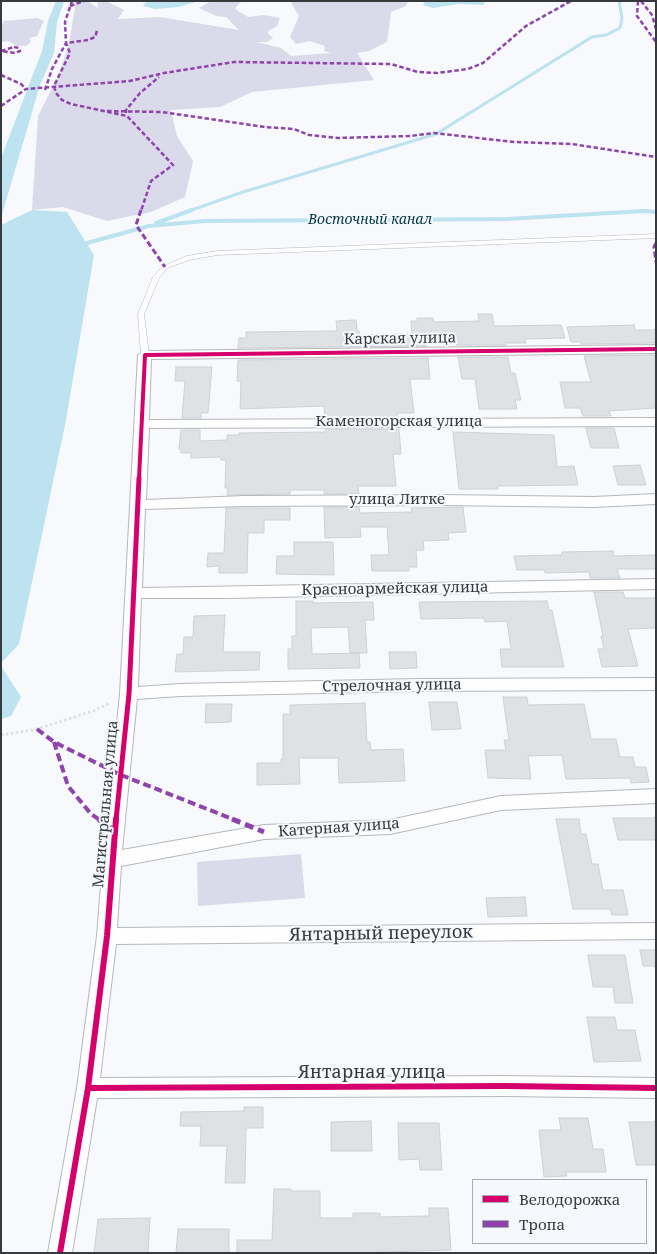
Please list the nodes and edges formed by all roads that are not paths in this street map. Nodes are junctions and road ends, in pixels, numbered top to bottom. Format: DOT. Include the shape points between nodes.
graph roads {
  1 [pos="656,236"];
  2 [pos="656,348"];
  3 [pos="145,355"];
  4 [pos="656,422"];
  5 [pos="143,424"];
  6 [pos="656,499"];
  7 [pos="139,505"];
  8 [pos="656,584"];
  9 [pos="134,594"];
  10 [pos="656,684"];
  11 [pos="129,694"];
  12 [pos="656,796"];
  13 [pos="112,860"];
  14 [pos="656,931"];
  15 [pos="107,936"];
  16 [pos="88,1088"];
  17 [pos="656,1088"];
  18 [pos="60,1253"];
  1 -- 3 [label="lane" via="217,253 187,258 165,267 156,277 141,314"];
  2 -- 3 [label="street, Карская улица"];
  3 -- 5 [label="street, Магистральная улица"];
  4 -- 5 [label="street, Каменогорская улица"];
  5 -- 7 [label="street, Магистральная улица"];
  6 -- 7 [label="street, улица Литке"];
  7 -- 9 [label="street, Магистральная улица"];
  8 -- 9 [label="street, Красноармейская улица"];
  9 -- 11 [label="street, Магистральная улица"];
  10 -- 11 [label="street, Стрелочная улица" via="408,685"];
  11 -- 13 [label="street, Магистральная улица"];
  12 -- 13 [label="street, Катерная улица" via="501,803 390,827 264,832"];
  13 -- 15 [label="street, Магистральная улица"];
  14 -- 15 [label="street, Янтарный переулок"];
  15 -- 16 [label="street, Магистральная улица"];
  16 -- 17 [label="street, Янтарная улица"];
  16 -- 18 [label="street, Магистральная улица"];
}
